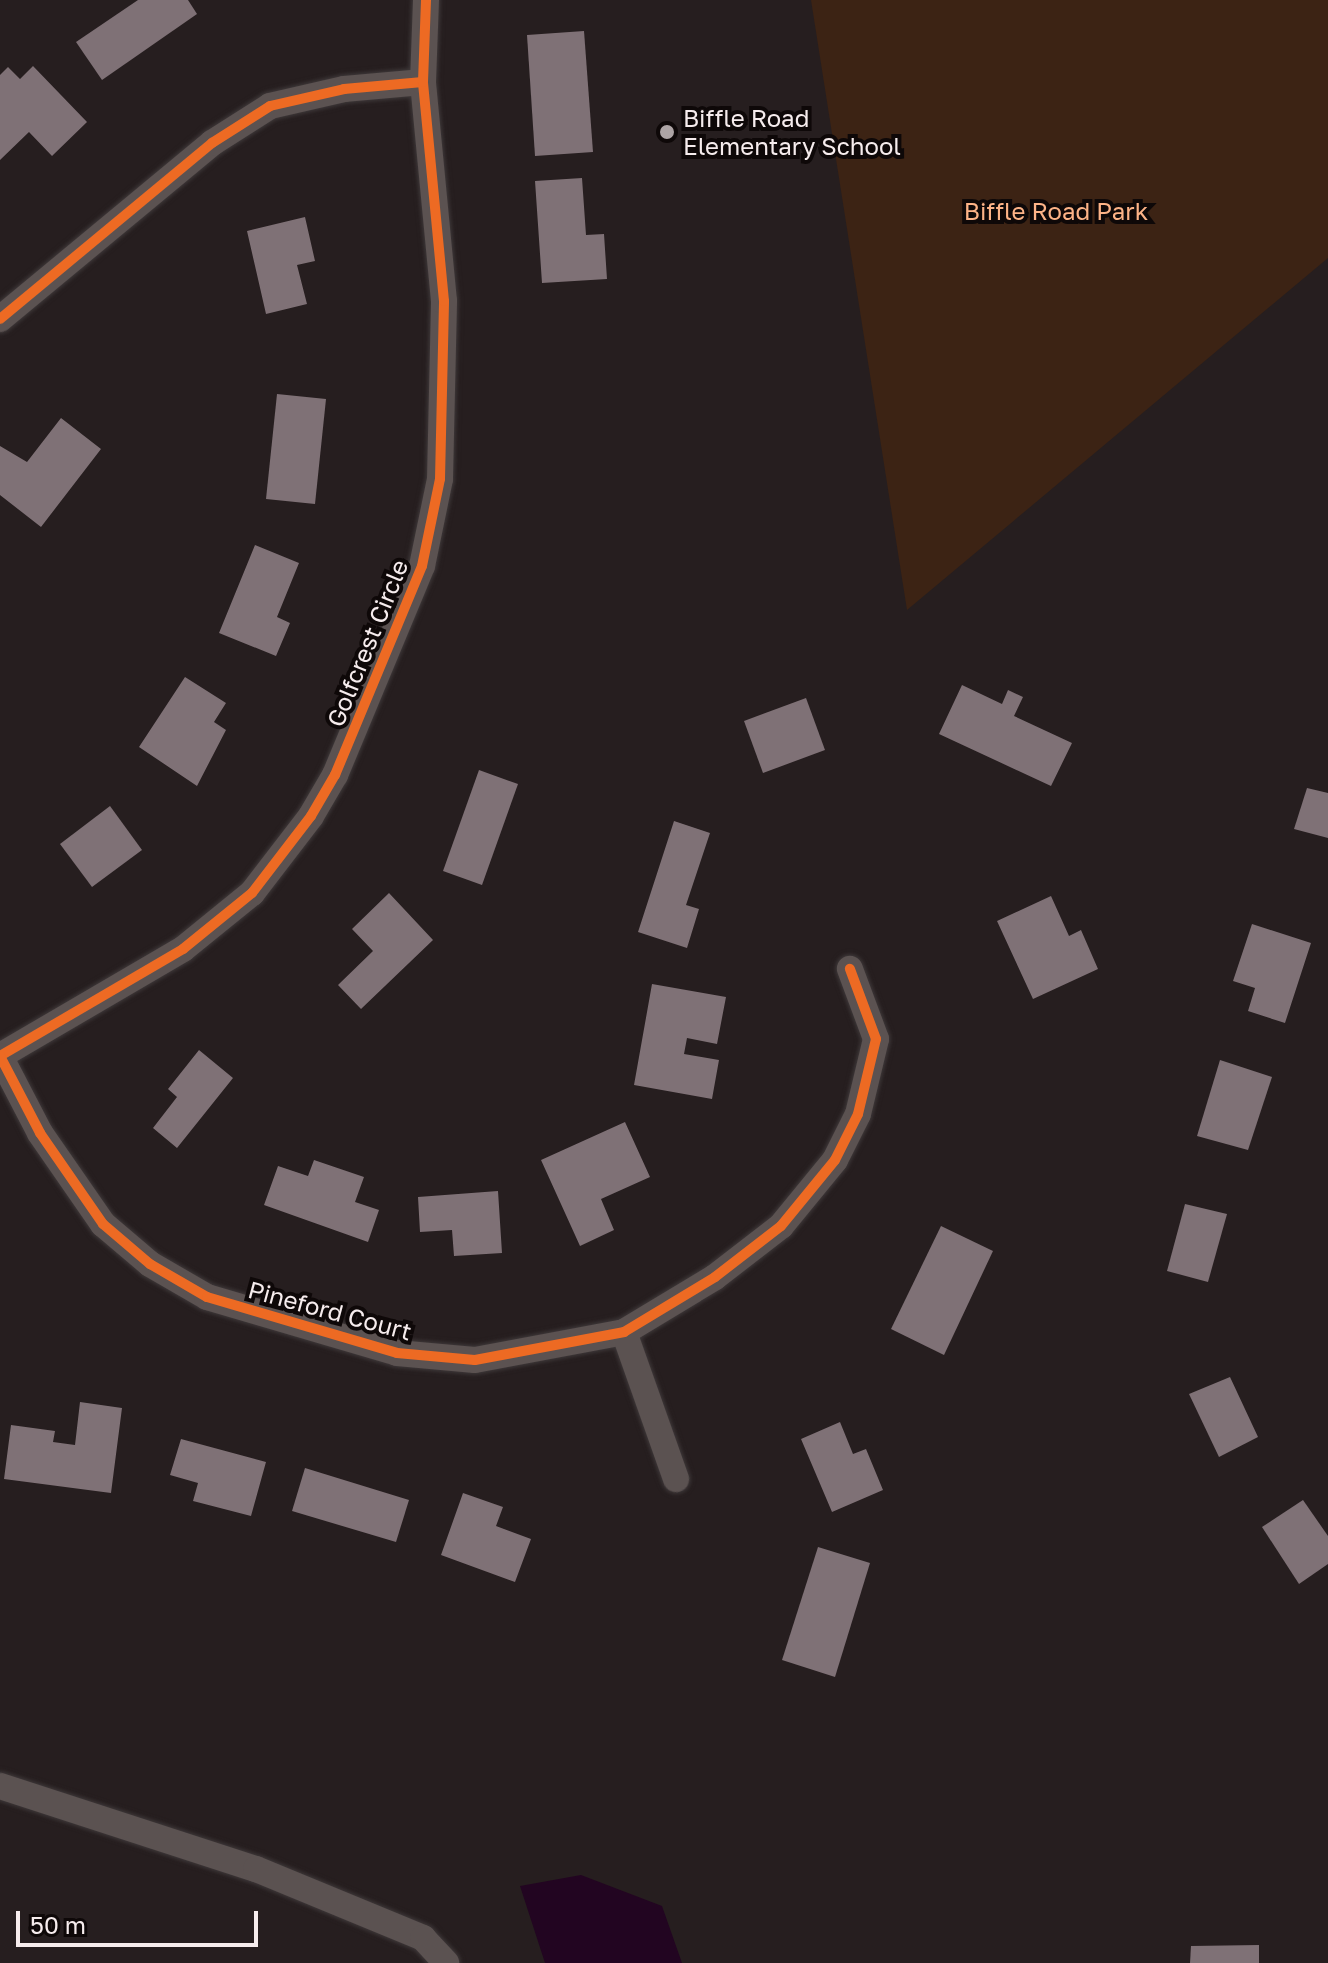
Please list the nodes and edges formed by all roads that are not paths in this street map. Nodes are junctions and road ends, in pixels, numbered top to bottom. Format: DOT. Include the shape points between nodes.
graph roads {
  1 [pos="426,0"];
  2 [pos="423,82"];
  3 [pos="0,319"];
  4 [pos="850,969"];
  5 [pos="0,1056"];
  6 [pos="624,1332"];
  7 [pos="676,1479"];
  8 [pos="0,1786"];
  9 [pos="446,1963"];
  1 -- 2 [label="street, Golfcrest Circle"];
  2 -- 3 [label="street" via="344,89 270,106 212,143"];
  2 -- 5 [label="street, Golfcrest Circle" via="444,301 440,479 422,566 335,775 252,893 183,949"];
  4 -- 6 [label="street, Pineford Court" via="876,1039 858,1114 835,1160 781,1226 715,1277"];
  5 -- 6 [label="street, Pineford Court" via="40,1133 103,1224 150,1264 207,1297 397,1353 475,1360"];
  6 -- 7 [label="street"];
  8 -- 9 [label="street" via="256,1869 423,1938"];
}
